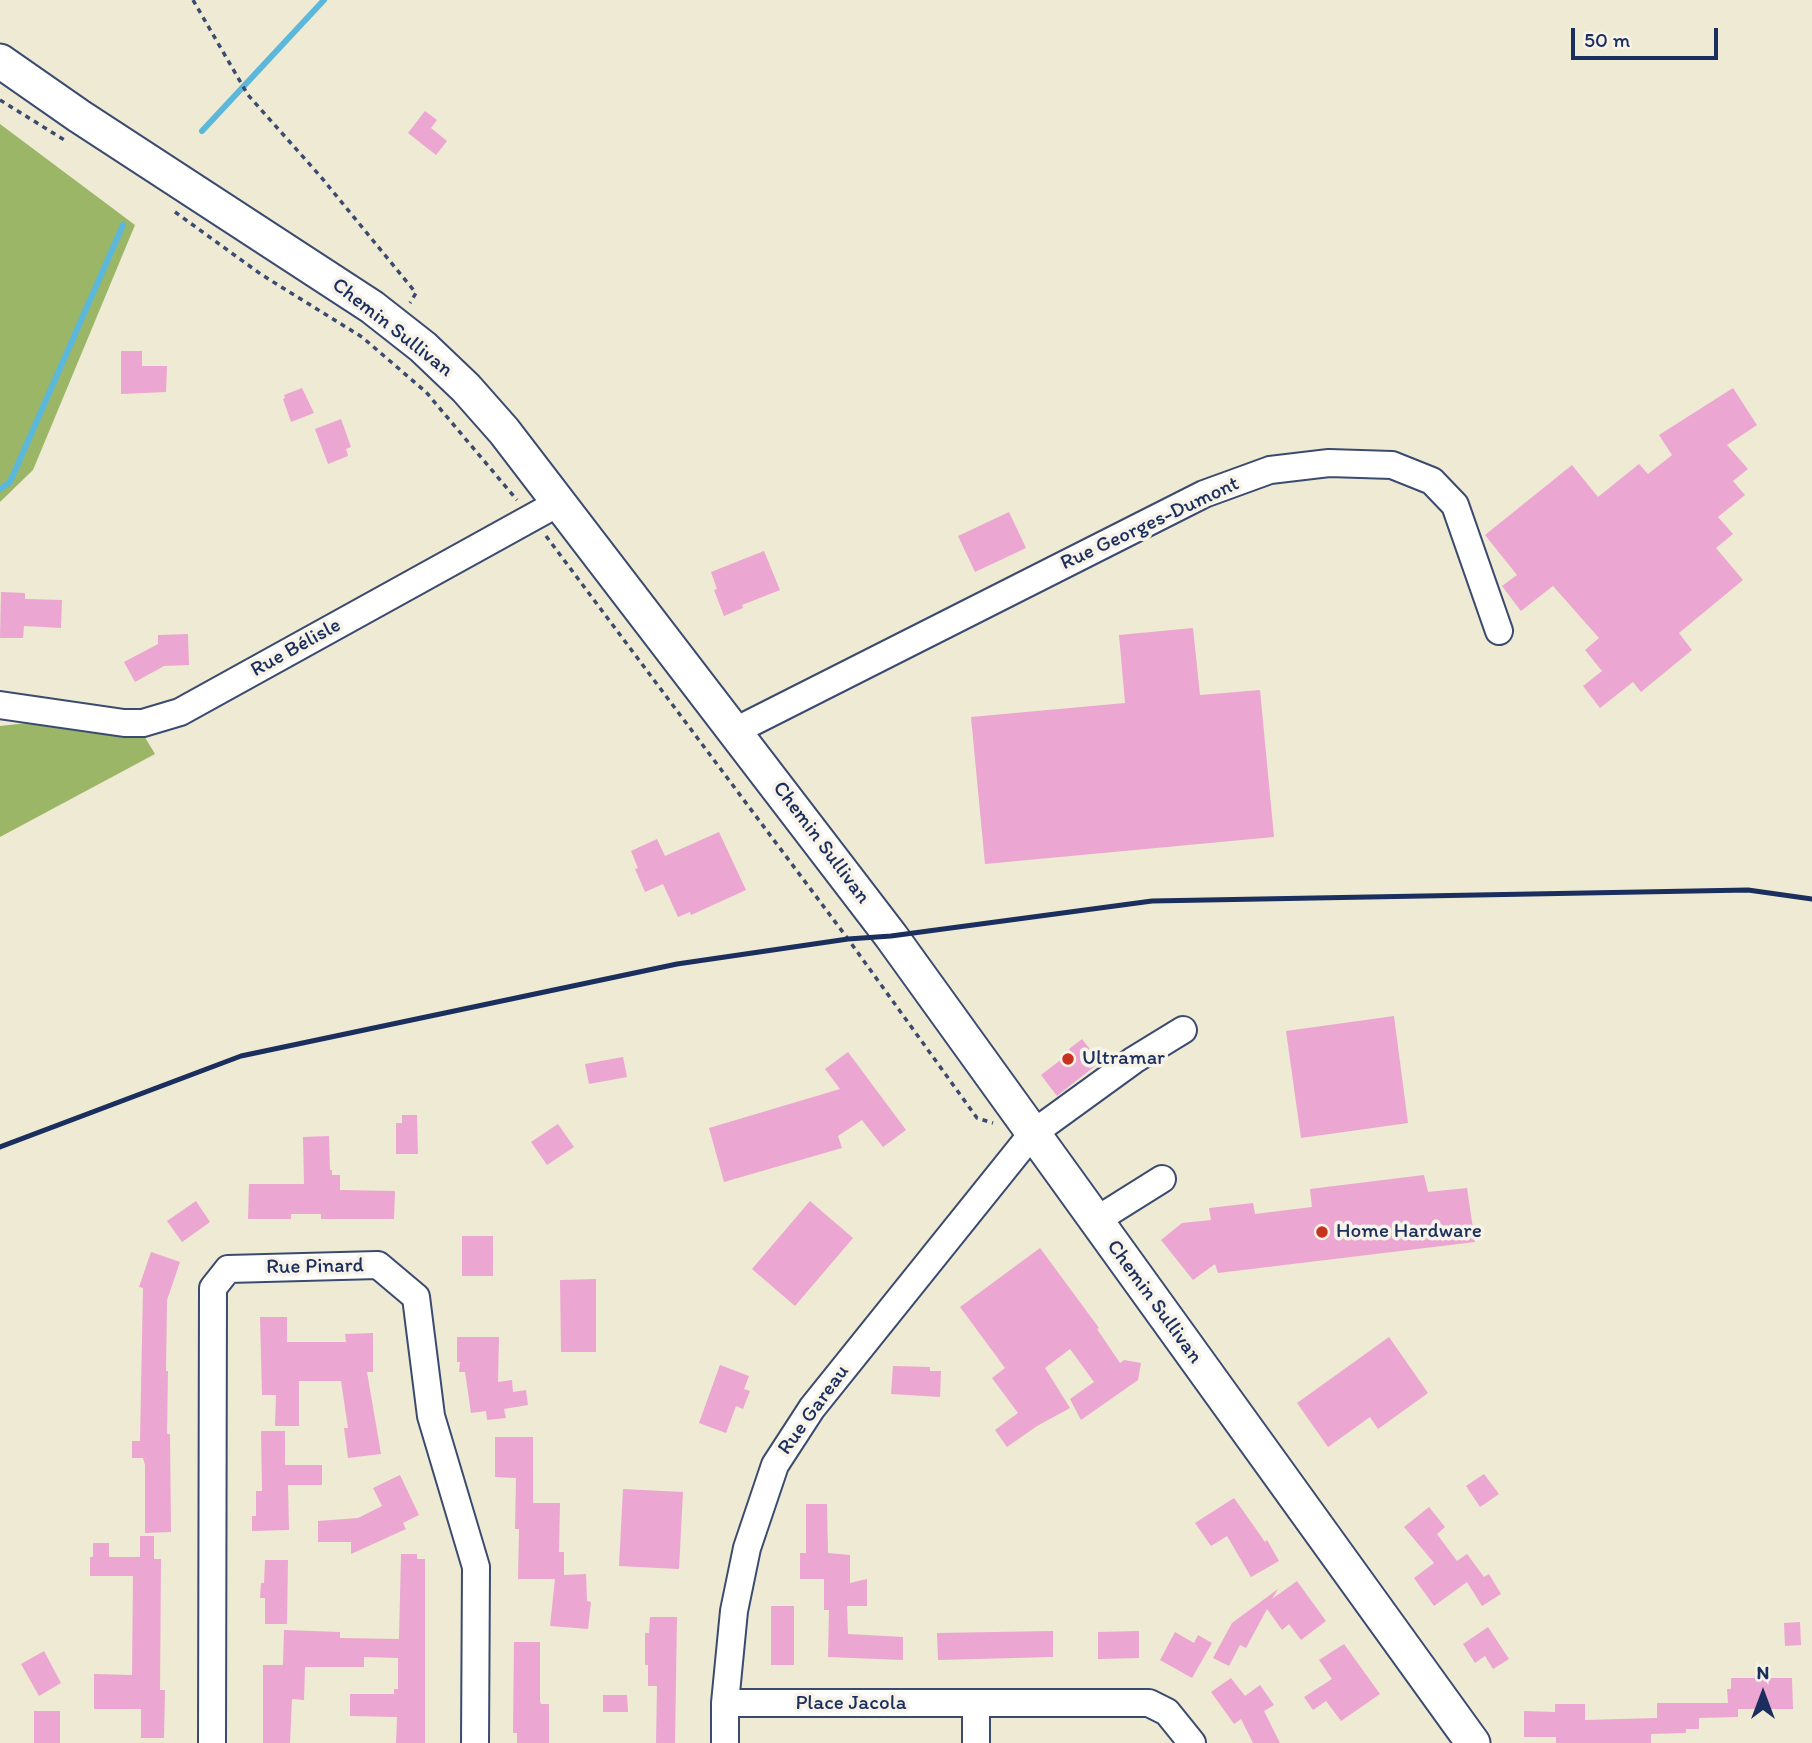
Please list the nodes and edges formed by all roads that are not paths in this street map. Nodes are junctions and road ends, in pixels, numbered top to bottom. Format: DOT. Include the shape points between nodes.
graph roads {
  1 [pos="0,42"];
  2 [pos="0,61"];
  3 [pos="30,81"];
  4 [pos="546,510"];
  5 [pos="1499,631"];
  6 [pos="5,703"];
  7 [pos="735,731"];
  8 [pos="1183,1030"];
  9 [pos="1032,1134"];
  10 [pos="1162,1180"];
  11 [pos="1095,1221"];
  12 [pos="725,1703"];
  13 [pos="976,1704"];
  14 [pos="212,1743"];
  15 [pos="475,1743"];
  16 [pos="725,1743"];
  17 [pos="976,1743"];
  18 [pos="1192,1743"];
  19 [pos="1473,1743"];
  1 -- 3 [label="main road, Chemin Sullivan"];
  2 -- 3 [label="main road, Chemin Sullivan"];
  3 -- 4 [label="main road, Chemin Sullivan" via="315,268 423,347 504,431"];
  4 -- 6 [label="street, Rue Bélisle" via="180,712 143,723 124,723"];
  4 -- 7 [label="main road, Chemin Sullivan"];
  5 -- 7 [label="street, Rue Georges-Dumont" via="1455,505 1432,481 1392,466 1329,463 1270,470 1204,494"];
  7 -- 9 [label="main road, Chemin Sullivan" via="891,936"];
  8 -- 9 [label="street, Rue Gareau"];
  9 -- 11 [label="main road, Chemin Sullivan"];
  9 -- 12 [label="street, Rue Gareau" via="812,1408 775,1465 747,1548 734,1611"];
  10 -- 11 [label="street"];
  11 -- 19 [label="main road, Chemin Sullivan"];
  12 -- 13 [label="street, Place Jacola"];
  12 -- 16 [label="street, Rue Gareau"];
  13 -- 17 [label="street"];
  13 -- 18 [label="street, Place Jacola" via="1149,1703 1167,1712"];
  14 -- 15 [label="street, Rue Pinard" via="212,1288 228,1269 378,1265 416,1297 432,1416 476,1567"];
}
